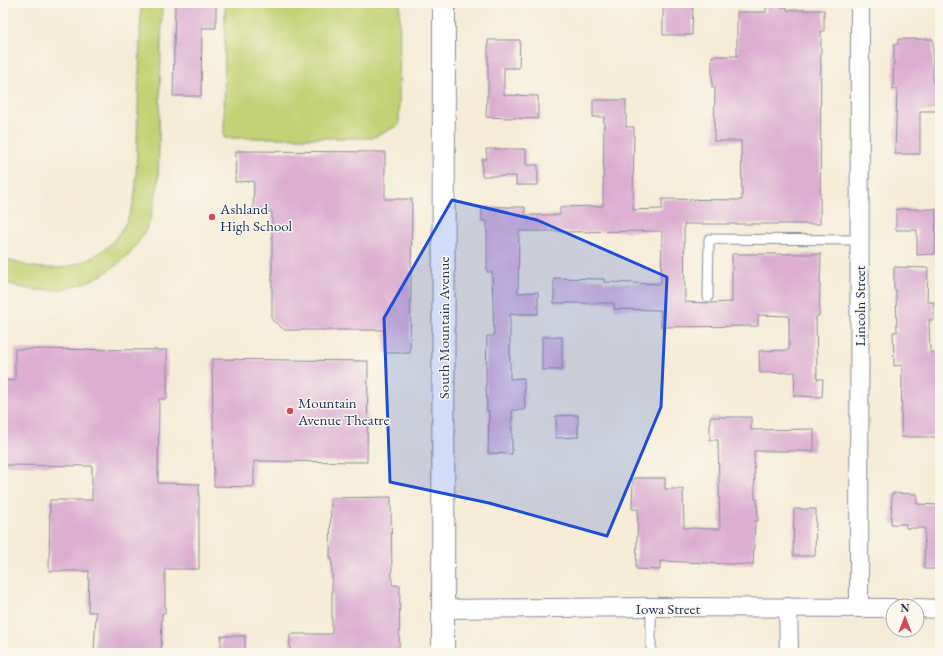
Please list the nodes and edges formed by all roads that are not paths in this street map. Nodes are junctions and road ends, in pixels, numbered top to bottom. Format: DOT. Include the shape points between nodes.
graph roads {
  1 [pos="444,3"];
  2 [pos="860,3"];
  3 [pos="859,240"];
  4 [pos="708,297"];
  5 [pos="651,608"];
  6 [pos="788,608"];
  7 [pos="859,608"];
  8 [pos="885,608"];
  9 [pos="925,608"];
  10 [pos="443,609"];
  11 [pos="940,609"];
  12 [pos="442,653"];
  13 [pos="651,653"];
  14 [pos="789,653"];
  1 -- 10 [label="street, South Mountain Avenue"];
  2 -- 3 [label="street, Lincoln Street"];
  3 -- 4 [label="lane" via="709,239"];
  3 -- 7 [label="street, Lincoln Street"];
  5 -- 6 [label="street, Iowa Street"];
  5 -- 10 [label="street, Iowa Street"];
  5 -- 13 [label="lane"];
  6 -- 7 [label="street, Iowa Street"];
  6 -- 14 [label="street"];
  7 -- 8 [label="street, Iowa Street"];
  9 -- 11 [label="street"];
  10 -- 12 [label="street, South Mountain Avenue"];
}
